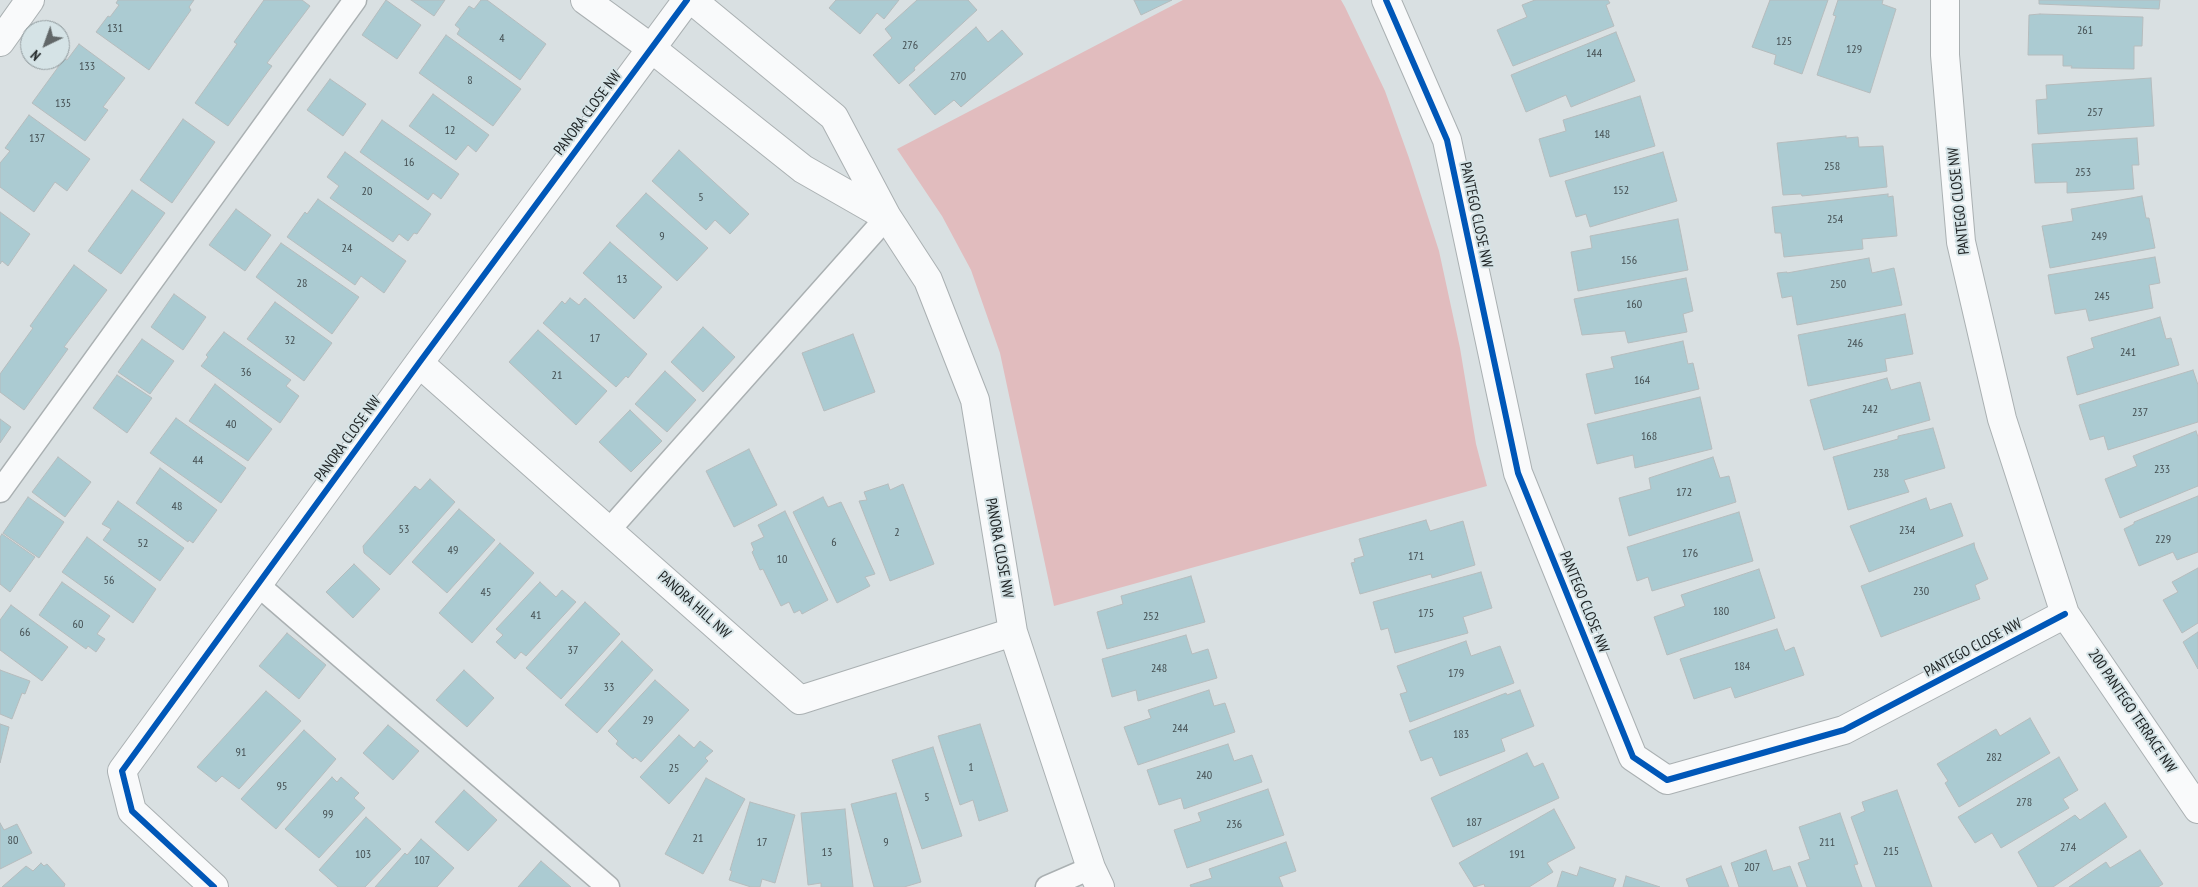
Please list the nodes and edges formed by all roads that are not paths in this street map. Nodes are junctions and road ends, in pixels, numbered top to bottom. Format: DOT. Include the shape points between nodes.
graph roads {
  1 [pos="30,0"];
  2 [pos="355,0"];
  3 [pos="585,0"];
  4 [pos="686,0"];
  5 [pos="692,0"];
  6 [pos="1386,0"];
  7 [pos="1945,0"];
  8 [pos="0,42"];
  9 [pos="651,48"];
  10 [pos="887,217"];
  11 [pos="419,362"];
  12 [pos="0,491"];
  13 [pos="609,530"];
  14 [pos="258,585"];
  15 [pos="2065,614"];
  16 [pos="1013,632"];
  17 [pos="2198,809"];
  18 [pos="1096,878"];
  19 [pos="214,887"];
  20 [pos="608,887"];
  21 [pos="1047,887"];
  1 -- 8 [label="street"];
  2 -- 12 [label="lane"];
  3 -- 9 [label="street, PANORA CLOSE NW"];
  4 -- 9 [label="street, PANORA CLOSE NW"];
  5 -- 10 [label="street, PANORA CLOSE NW" via="834,117"];
  6 -- 15 [label="street, PANTEGO CLOSE NW" via="1447,140 1518,473 1633,757 1667,780 1844,730"];
  7 -- 15 [label="street, PANTEGO CLOSE NW" via="1945,55 1961,242 2002,419"];
  9 -- 10 [label="street, PANORA CLOSE NW" via="803,168"];
  9 -- 11 [label="street, PANORA CLOSE NW"];
  10 -- 13 [label="lane"];
  10 -- 16 [label="street, PANORA CLOSE NW" via="928,280 974,400"];
  11 -- 13 [label="street, PANORA HILL NW"];
  11 -- 14 [label="street, PANORA CLOSE NW"];
  13 -- 16 [label="street, PANORA HILL NW" via="800,700"];
  14 -- 19 [label="street, PANORA CLOSE NW" via="122,771 132,811"];
  14 -- 20 [label="lane"];
  15 -- 17 [label="street, 200 PANTEGO TERRACE NW"];
  16 -- 18 [label="street, PANORA CLOSE NW"];
  18 -- 21 [label="lane"];
}
